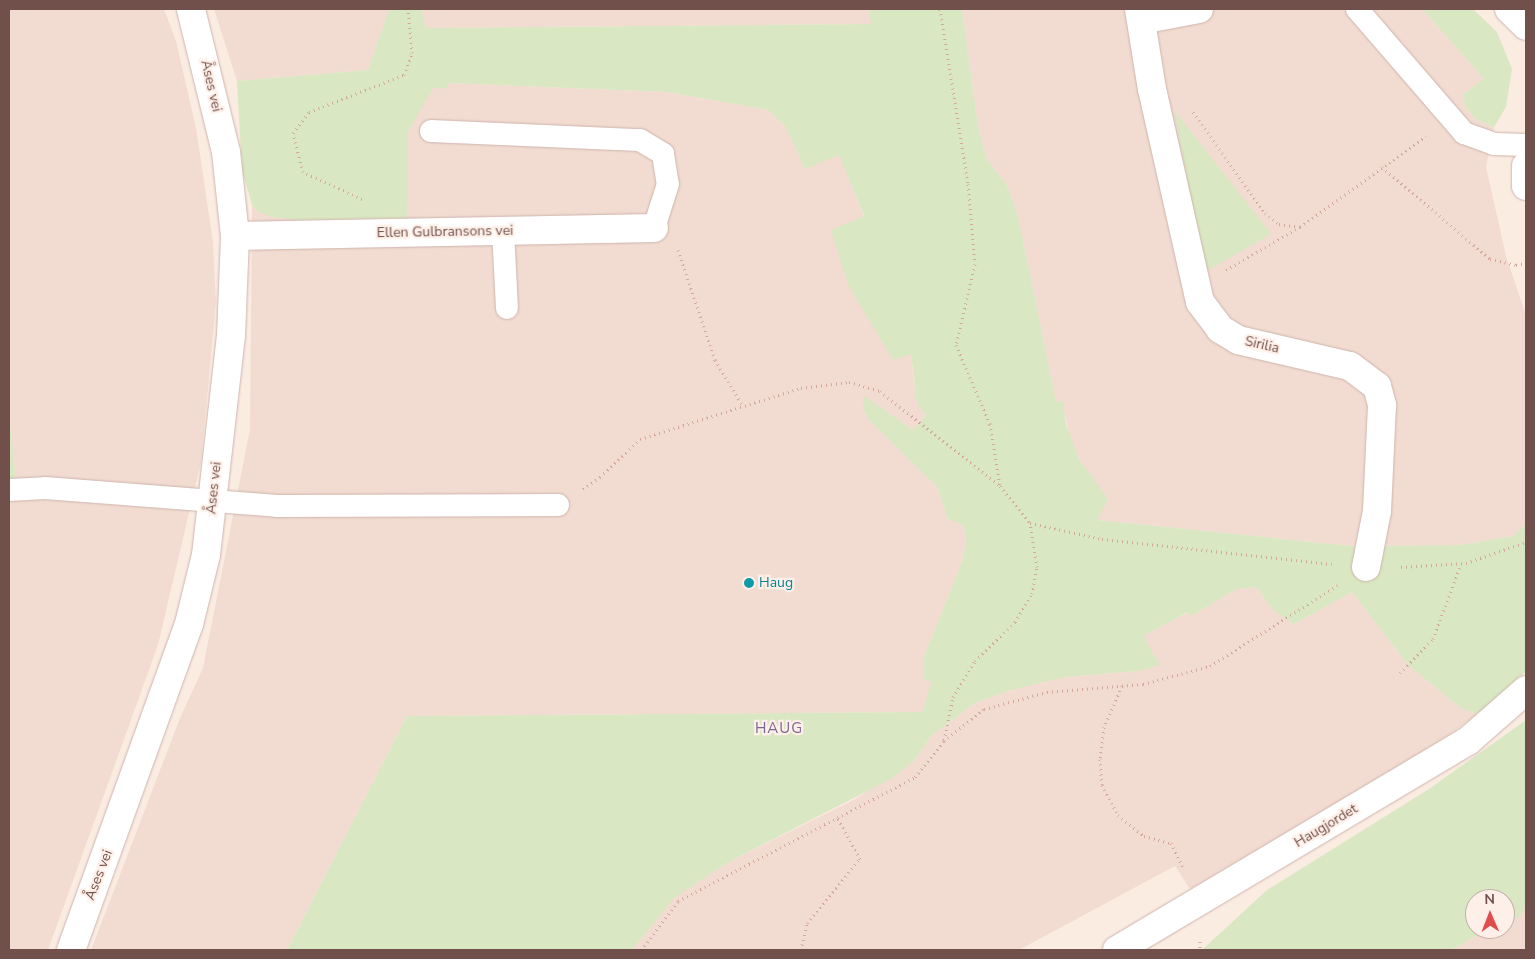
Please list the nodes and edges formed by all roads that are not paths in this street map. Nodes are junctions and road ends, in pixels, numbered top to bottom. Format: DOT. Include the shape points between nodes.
graph roads {
  1 [pos="191,9"];
  2 [pos="1199,9"];
  3 [pos="1358,9"];
  4 [pos="1509,9"];
  5 [pos="1140,14"];
  6 [pos="1526,26"];
  7 [pos="431,131"];
  8 [pos="1526,145"];
  9 [pos="1526,166"];
  10 [pos="1526,186"];
  11 [pos="654,228"];
  12 [pos="503,230"];
  13 [pos="235,236"];
  14 [pos="507,308"];
  15 [pos="9,490"];
  16 [pos="212,500"];
  17 [pos="558,505"];
  18 [pos="1366,567"];
  19 [pos="1526,690"];
  20 [pos="71,950"];
  21 [pos="1117,950"];
  1 -- 13 [label="street, Åses vei" via="226,152"];
  2 -- 5 [label="street, Sirilia"];
  3 -- 8 [label="lane" via="1464,133 1494,144"];
  4 -- 6 [label="street"];
  5 -- 18 [label="street, Sirilia" via="1152,89 1200,302 1220,329 1238,340 1350,366 1377,386 1382,405 1377,510"];
  7 -- 11 [label="lane" via="640,140 663,154 668,184"];
  9 -- 10 [label="street"];
  11 -- 12 [label="street, Ellen Gulbransons vei"];
  12 -- 13 [label="street, Ellen Gulbransons vei"];
  12 -- 14 [label="lane"];
  13 -- 16 [label="street, Åses vei" via="231,336"];
  15 -- 16 [label="lane" via="45,488"];
  16 -- 17 [label="lane" via="277,506"];
  16 -- 20 [label="street, Åses vei" via="206,556 189,624"];
  19 -- 21 [label="street, Haugjordet" via="1468,741"];
}
